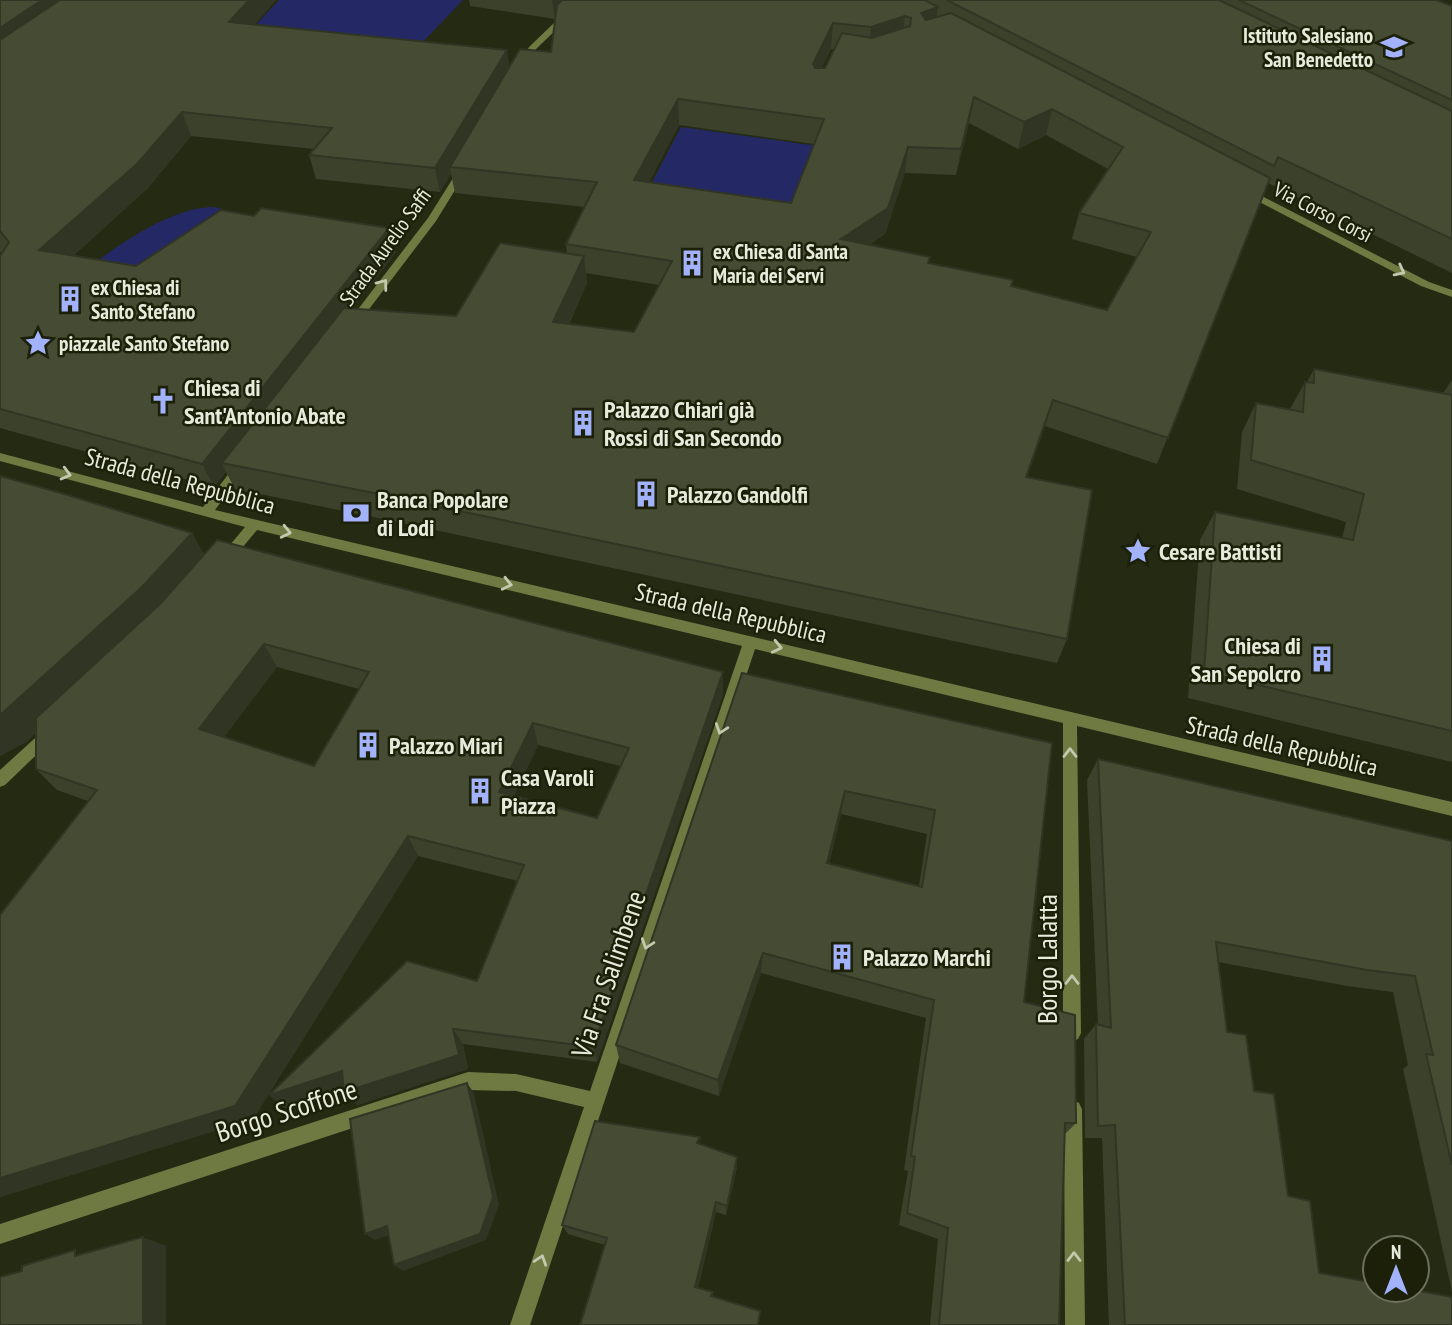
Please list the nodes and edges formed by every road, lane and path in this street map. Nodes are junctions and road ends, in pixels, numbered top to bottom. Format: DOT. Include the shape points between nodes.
graph roads {
  1 [pos="583,0"];
  2 [pos="518,73"];
  3 [pos="471,154"];
  4 [pos="1237,187"];
  5 [pos="1452,294"];
  6 [pos="343,336"];
  7 [pos="0,457"];
  8 [pos="248,457"];
  9 [pos="206,512"];
  10 [pos="254,525"];
  11 [pos="214,572"];
  12 [pos="751,641"];
  13 [pos="1070,718"];
  14 [pos="58,725"];
  15 [pos="0,780"];
  16 [pos="1452,809"];
  17 [pos="1073,1049"];
  18 [pos="1073,1090"];
  19 [pos="594,1101"];
  20 [pos="0,1234"];
  21 [pos="520,1325"];
  22 [pos="1075,1325"];
  1 -- 2 [label="street" via="532,49"];
  6 -- 3 [label="street, Strada Aurelio Saffi, one-way" via="432,219"];
  4 -- 5 [label="street, Via Corso Corsi, one-way"];
  7 -- 9 [label="street, Strada della Repubblica, one-way"];
  8 -- 9 [label="street"];
  9 -- 10 [label="street, Strada della Repubblica"];
  10 -- 11 [label="street"];
  10 -- 12 [label="street, Strada della Repubblica, one-way"];
  12 -- 13 [label="street, Strada della Repubblica, one-way"];
  12 -- 19 [label="street, Via Fra Salimbene, one-way"];
  13 -- 16 [label="street, Strada della Repubblica"];
  17 -- 13 [label="street, Borgo Lalatta, one-way"];
  14 -- 15 [label="street"];
  22 -- 18 [label="street, one-way"];
  19 -- 20 [label="street, Borgo Scoffone" via="517,1083 468,1081"];
  21 -- 19 [label="street, Via Fra Salimbene, one-way"];
}
